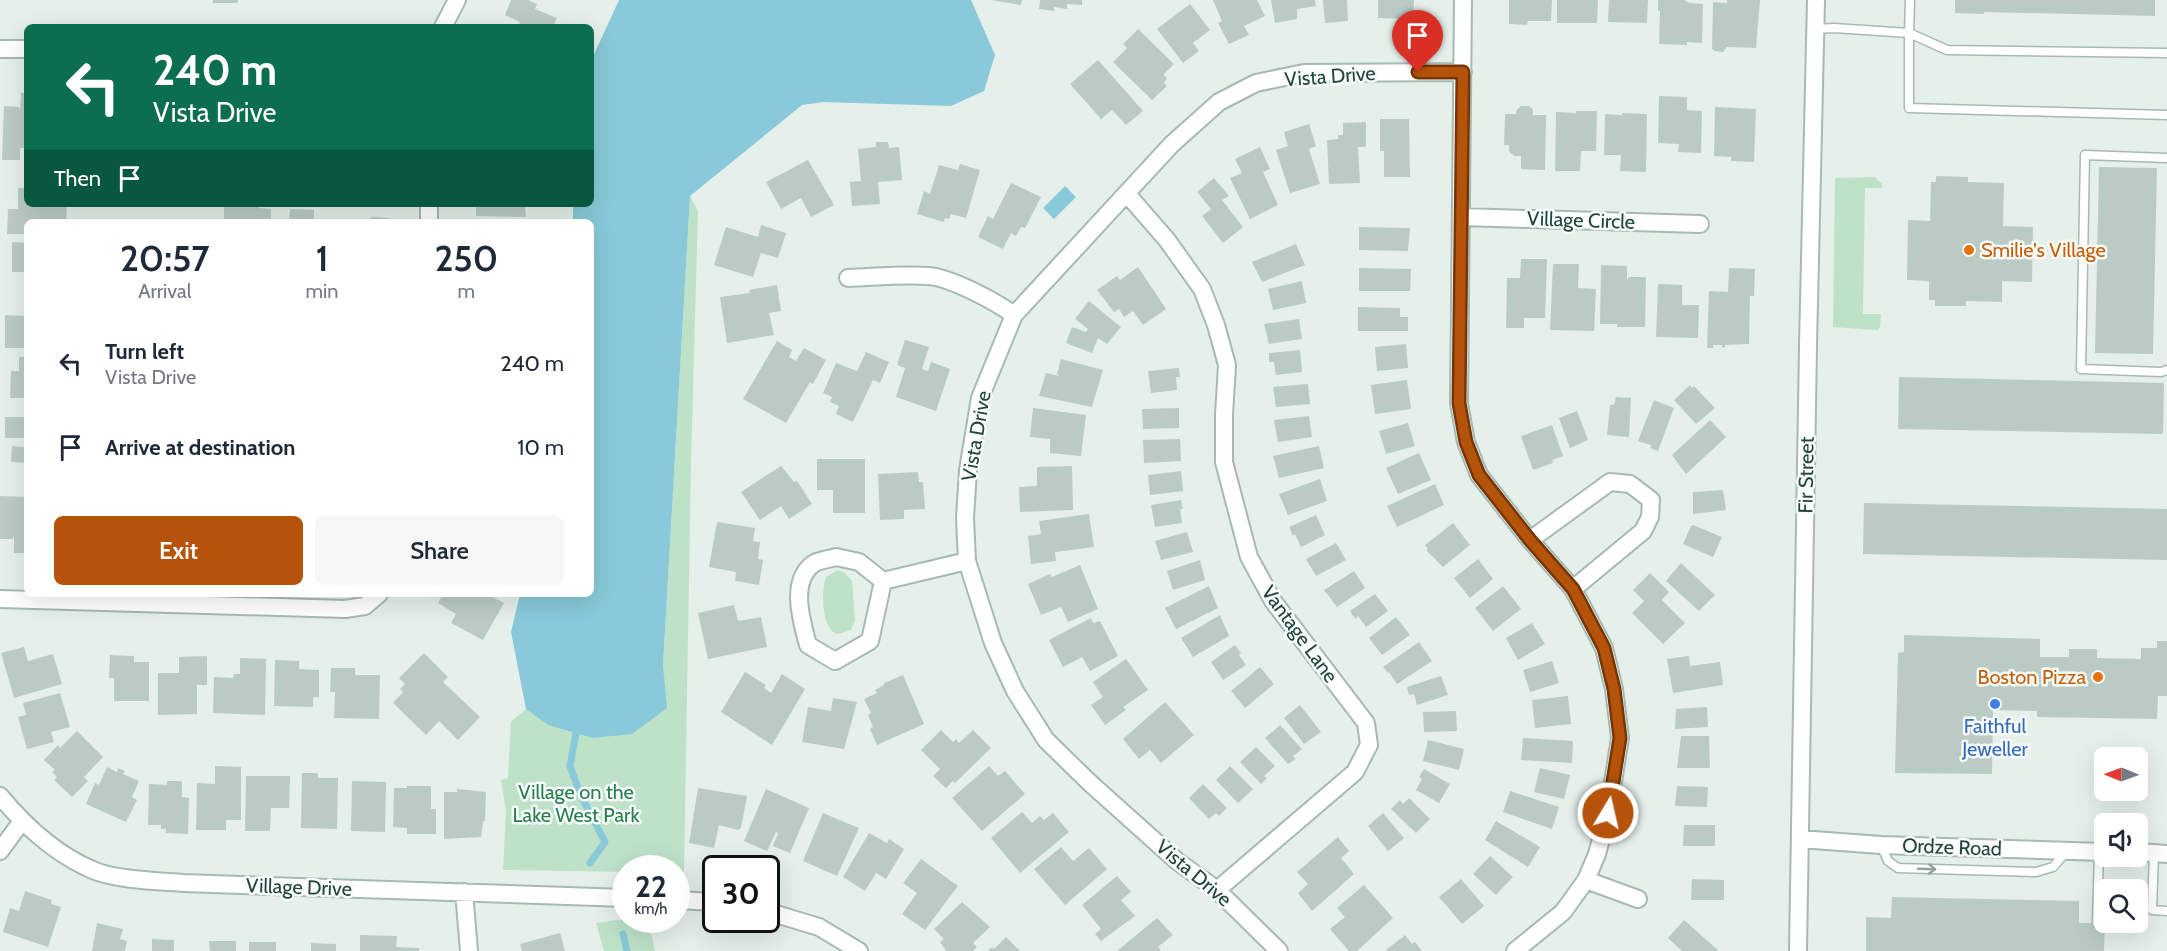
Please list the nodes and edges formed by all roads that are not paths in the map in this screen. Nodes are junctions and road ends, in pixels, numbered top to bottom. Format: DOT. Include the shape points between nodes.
graph roads {
  1 [pos="457,0"];
  2 [pos="1463,0"];
  3 [pos="1816,0"];
  4 [pos="1910,0"];
  5 [pos="445,24"];
  6 [pos="1816,29"];
  7 [pos="1909,33"];
  8 [pos="0,49"];
  9 [pos="24,49"];
  10 [pos="2167,53"];
  11 [pos="1463,72"];
  12 [pos="2167,115"];
  13 [pos="2167,158"];
  14 [pos="1127,194"];
  15 [pos="1462,217"];
  16 [pos="1700,224"];
  17 [pos="849,278"];
  18 [pos="1014,315"];
  19 [pos="2167,370"];
  20 [pos="1530,540"];
  21 [pos="967,561"];
  22 [pos="883,581"];
  23 [pos="1573,589"];
  24 [pos="376,597"];
  25 [pos="0,599"];
  26 [pos="0,796"];
  27 [pos="22,821"];
  28 [pos="1800,839"];
  29 [pos="0,851"];
  30 [pos="2094,851"];
  31 [pos="2153,853"];
  32 [pos="1586,880"];
  33 [pos="1217,890"];
  34 [pos="464,892"];
  35 [pos="612,897"];
  36 [pos="1638,899"];
  37 [pos="2167,911"];
  38 [pos="780,915"];
  39 [pos="469,951"];
  40 [pos="860,951"];
  41 [pos="1278,951"];
  42 [pos="1515,951"];
  43 [pos="1798,951"];
  1 -- 5 [label="street"];
  2 -- 11 [label="street"];
  3 -- 6 [label="street, Fir Street"];
  4 -- 7 [label="lane"];
  6 -- 7 [label="lane"];
  6 -- 28 [label="street, Fir Street"];
  7 -- 10 [label="lane" via="1947,50"];
  7 -- 12 [label="lane" via="1909,108"];
  8 -- 9 [label="street"];
  11 -- 14 [label="street, Vista Drive" via="1304,73 1256,82 1219,102 1172,144"];
  11 -- 15 [label="street"];
  13 -- 19 [label="lane" via="2085,155 2081,369"];
  14 -- 18 [label="street, Vista Drive"];
  14 -- 33 [label="street, Vantage Lane" via="1202,289 1216,325 1227,365 1224,462 1249,557 1273,601 1365,723 1370,745 1355,772"];
  15 -- 16 [label="street, Village Circle"];
  15 -- 20 [label="street" via="1459,403 1466,442 1479,475"];
  17 -- 18 [label="street" via="931,276 969,289"];
  18 -- 21 [label="street, Vista Drive" via="980,398 968,470"];
  20 -- 23 [label="street"];
  20 -- 23 [label="street" via="1610,482 1630,484 1651,500 1650,517 1643,531"];
  21 -- 22 [label="street"];
  21 -- 33 [label="street, Vista Drive" via="993,643 1015,692 1046,740 1177,861"];
  22 -- 22 [label="street" via="859,562 836,557 814,564 803,578 798,606 808,645 835,661 870,641"];
  23 -- 32 [label="street" via="1604,648 1620,738 1608,813"];
  24 -- 25 [label="street" via="365,606 345,609"];
  26 -- 27 [label="street, Village Drive"];
  27 -- 29 [label="street"];
  27 -- 34 [label="street, Village Drive" via="64,854 96,871 138,879 183,884"];
  28 -- 30 [label="street, Ordze Road"];
  28 -- 43 [label="street, Fir Street"];
  31 -- 37 [label="lane" via="2152,910"];
  32 -- 36 [label="street"];
  32 -- 42 [label="street" via="1563,912"];
  33 -- 41 [label="street, Vista Drive"];
  34 -- 35 [label="street, Village Drive"];
  34 -- 39 [label="street"];
  38 -- 40 [label="street" via="819,927"];
}
